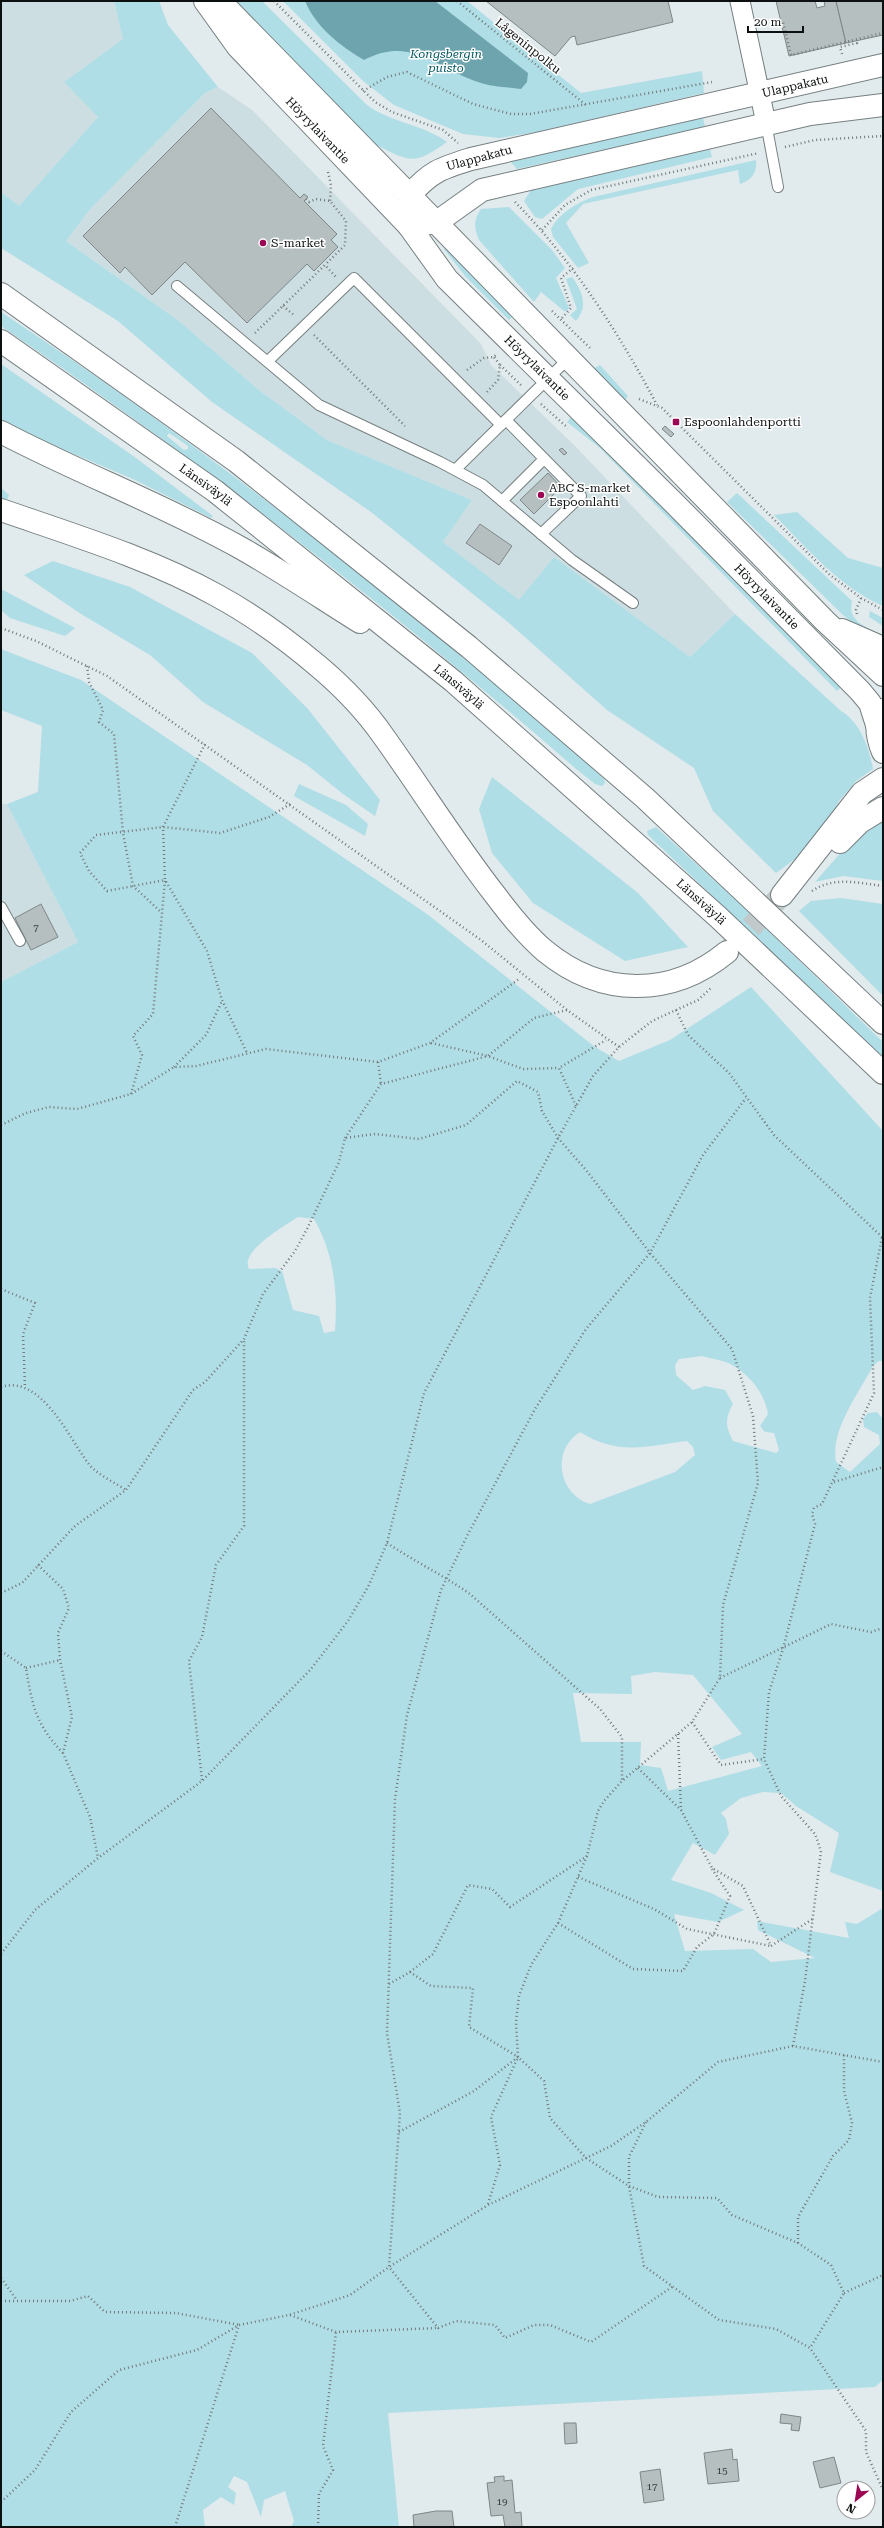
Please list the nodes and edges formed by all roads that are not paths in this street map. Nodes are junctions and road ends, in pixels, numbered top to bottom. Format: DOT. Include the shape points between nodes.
graph roads {
  1 [pos="205,1"];
  2 [pos="220,1"];
  3 [pos="740,1"];
  4 [pos="883,65"];
  5 [pos="861,72"];
  6 [pos="883,73"];
  7 [pos="760,94"];
  8 [pos="878,103"];
  9 [pos="766,124"];
  10 [pos="778,187"];
  11 [pos="410,195"];
  12 [pos="436,222"];
  13 [pos="409,226"];
  14 [pos="177,286"];
  15 [pos="1,294"];
  16 [pos="1,341"];
  17 [pos="568,359"];
  18 [pos="268,361"];
  19 [pos="549,378"];
  20 [pos="504,423"];
  21 [pos="1,432"];
  22 [pos="1,448"];
  23 [pos="544,459"];
  24 [pos="58,462"];
  25 [pos="456,469"];
  26 [pos="502,501"];
  27 [pos="1,510"];
  28 [pos="541,534"];
  29 [pos="633,603"];
  30 [pos="825,621"];
  31 [pos="883,648"];
  32 [pos="883,675"];
  33 [pos="453,681"];
  34 [pos="880,715"];
  35 [pos="883,752"];
  36 [pos="883,779"];
  37 [pos="883,808"];
  38 [pos="1,907"];
  39 [pos="20,941"];
  40 [pos="727,952"];
  41 [pos="883,1023"];
  42 [pos="883,1073"];
  1 -- 13 [label="main road, Höyrylaivantie" via="238,47"];
  2 -- 11 [label="main road, Höyrylaivantie"];
  3 -- 7 [label="street"];
  4 -- 5 [label="main road, Ulappakatu"];
  5 -- 6 [label="lane"];
  5 -- 7 [label="main road, Ulappakatu"];
  7 -- 9 [label="street"];
  7 -- 11 [label="main road, Ulappakatu" via="471,159 442,168 425,177"];
  8 -- 9 [label="main road"];
  9 -- 10 [label="lane"];
  9 -- 12 [label="main road" via="482,190"];
  11 -- 12 [label="main road, Höyrylaivantie"];
  11 -- 13 [label="main road"];
  12 -- 13 [label="main road"];
  12 -- 17 [label="main road, Höyrylaivantie"];
  13 -- 19 [label="main road, Höyrylaivantie" via="447,279"];
  14 -- 18 [label="lane"];
  15 -- 41 [label="main road" via="236,461 469,647 645,798"];
  16 -- 33 [label="main road, Länsiväylä" via="215,491"];
  17 -- 19 [label="lane"];
  17 -- 30 [label="main road, Höyrylaivantie"];
  18 -- 20 [label="lane" via="354,278 455,381"];
  18 -- 25 [label="lane" via="319,405"];
  19 -- 20 [label="lane"];
  19 -- 34 [label="main road, Höyrylaivantie" via="860,690"];
  20 -- 23 [label="lane"];
  20 -- 25 [label="lane"];
  21 -- 24 [label="main road"];
  22 -- 24 [label="main road"];
  23 -- 26 [label="lane"];
  23 -- 28 [label="lane" via="581,496"];
  24 -- 33 [label="main road" via="140,498 239,547"];
  25 -- 26 [label="lane" via="483,485"];
  26 -- 28 [label="lane"];
  27 -- 40 [label="main road" via="106,546 165,571 215,594 287,640 326,673 383,734 476,872 522,930 547,953 568,967 607,983 647,986 685,978 714,963"];
  28 -- 29 [label="lane" via="572,560"];
  30 -- 31 [label="main road, Höyrylaivantie"];
  30 -- 32 [label="main road, Höyrylaivantie"];
  33 -- 42 [label="main road, Länsiväylä" via="746,942"];
  34 -- 35 [label="main road, Höyrylaivantie" via="878,741"];
  36 -- 37 [label="main road" via="862,793 795,890 860,822"];
  38 -- 39 [label="lane"];
}
